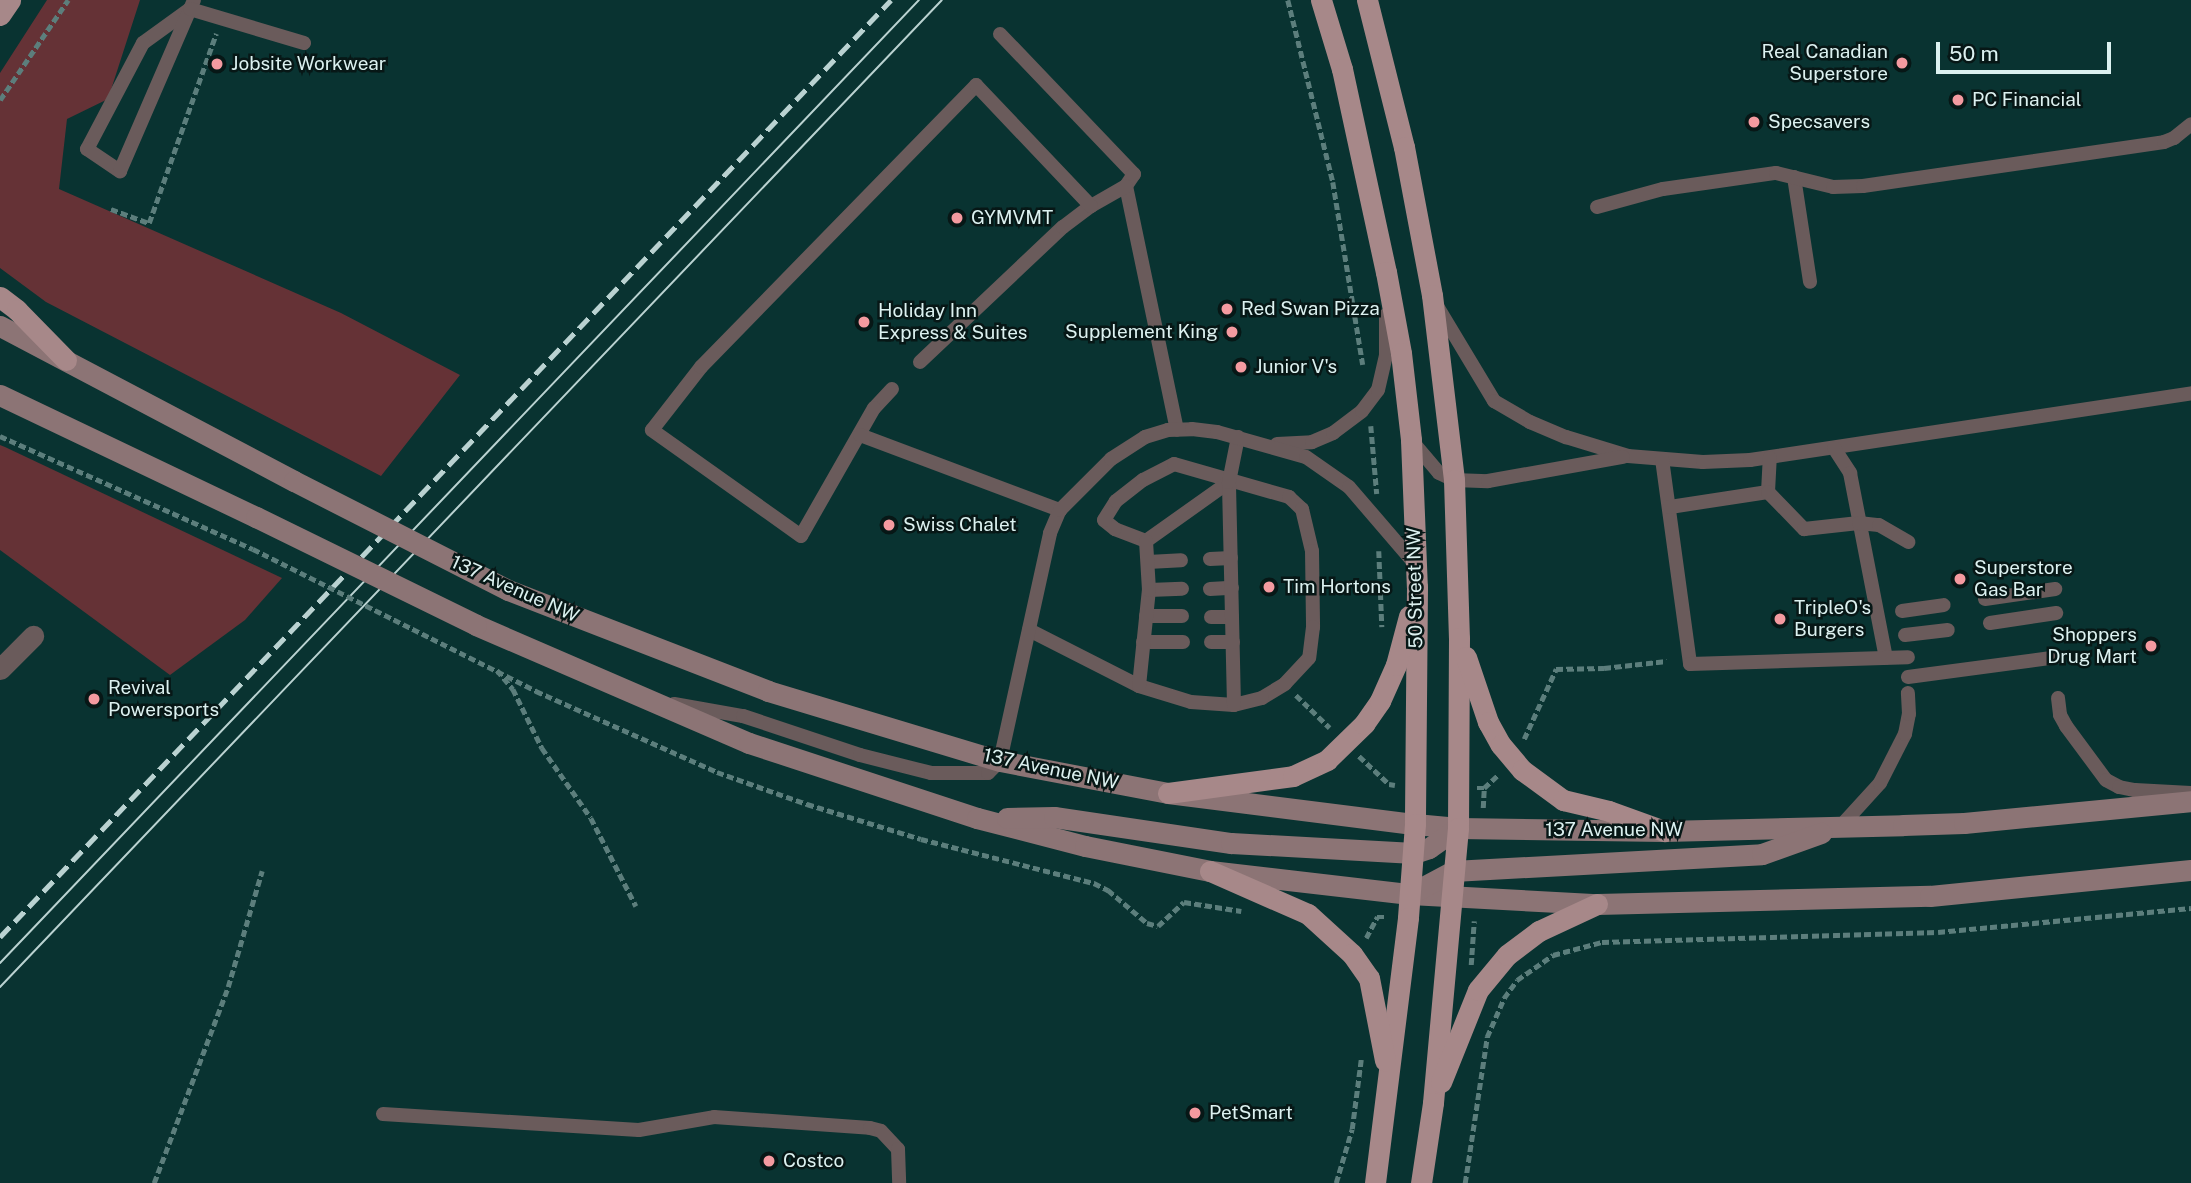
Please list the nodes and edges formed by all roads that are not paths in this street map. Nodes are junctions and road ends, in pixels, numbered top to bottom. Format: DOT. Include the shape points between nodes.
graph roads {
  1 [pos="10,0"];
  2 [pos="1321,0"];
  3 [pos="1367,0"];
  4 [pos="192,5"];
  5 [pos="0,15"];
  6 [pos="1000,34"];
  7 [pos="304,43"];
  8 [pos="2191,124"];
  9 [pos="1794,177"];
  10 [pos="1126,186"];
  11 [pos="1091,206"];
  12 [pos="1597,207"];
  13 [pos="1387,272"];
  14 [pos="1810,282"];
  15 [pos="1432,295"];
  16 [pos="0,297"];
  17 [pos="0,326"];
  18 [pos="66,360"];
  19 [pos="920,362"];
  20 [pos="892,388"];
  21 [pos="2191,393"];
  22 [pos="0,395"];
  23 [pos="1177,430"];
  24 [pos="860,435"];
  25 [pos="1238,437"];
  26 [pos="1411,440"];
  27 [pos="1267,444"];
  28 [pos="1834,448"];
  29 [pos="1628,456"];
  30 [pos="1770,458"];
  31 [pos="1662,459"];
  32 [pos="1454,480"];
  33 [pos="1229,482"];
  34 [pos="1768,492"];
  35 [pos="1670,507"];
  36 [pos="1060,510"];
  37 [pos="1858,523"];
  38 [pos="1146,541"];
  39 [pos="1908,542"];
  40 [pos="1231,558"];
  41 [pos="1210,559"];
  42 [pos="1181,560"];
  43 [pos="1148,562"];
  44 [pos="1416,576"];
  45 [pos="1232,588"];
  46 [pos="1182,589"];
  47 [pos="1210,589"];
  48 [pos="2055,589"];
  49 [pos="1149,590"];
  50 [pos="1985,599"];
  51 [pos="1944,605"];
  52 [pos="1902,611"];
  53 [pos="2056,613"];
  54 [pos="1146,616"];
  55 [pos="1182,616"];
  56 [pos="1211,617"];
  57 [pos="1232,617"];
  58 [pos="1990,623"];
  59 [pos="1029,630"];
  60 [pos="1948,630"];
  61 [pos="1905,635"];
  62 [pos="33,636"];
  63 [pos="1459,638"];
  64 [pos="1143,642"];
  65 [pos="1183,642"];
  66 [pos="1211,642"];
  67 [pos="1233,642"];
  68 [pos="1886,657"];
  69 [pos="1908,657"];
  70 [pos="2057,657"];
  71 [pos="0,669"];
  72 [pos="1908,677"];
  73 [pos="1139,686"];
  74 [pos="1908,693"];
  75 [pos="643,698"];
  76 [pos="2058,698"];
  77 [pos="1234,705"];
  78 [pos="1000,761"];
  79 [pos="1168,793"];
  80 [pos="2191,793"];
  81 [pos="2191,801"];
  82 [pos="977,818"];
  83 [pos="1415,824"];
  84 [pos="1840,827"];
  85 [pos="1458,828"];
  86 [pos="1664,831"];
  87 [pos="1414,853"];
  88 [pos="2191,870"];
  89 [pos="1210,871"];
  90 [pos="1453,871"];
  91 [pos="1410,894"];
  92 [pos="1451,897"];
  93 [pos="1597,904"];
  94 [pos="1389,1080"];
  95 [pos="1433,1103"];
  96 [pos="383,1114"];
  97 [pos="899,1183"];
  98 [pos="1375,1183"];
  99 [pos="1421,1183"];
  1 -- 5 [label="main road"];
  2 -- 13 [label="main road, 50 Street NW" via="1342,69"];
  3 -- 15 [label="main road" via="1404,146"];
  4 -- 4 [label="lane" via="185,22 120,171 87,149 142,43"];
  4 -- 7 [label="lane"];
  6 -- 10 [label="lane" via="1134,174"];
  8 -- 9 [label="lane" via="2164,142 1863,186 1833,187"];
  9 -- 12 [label="lane" via="1776,173 1663,189"];
  9 -- 14 [label="lane"];
  10 -- 11 [label="lane"];
  10 -- 23 [label="lane"];
  11 -- 19 [label="lane"];
  11 -- 24 [label="lane" via="976,85 701,368 652,430 801,536"];
  13 -- 26 [label="main road, 50 Street NW"];
  13 -- 27 [label="lane" via="1387,355 1378,390 1369,403 1347,423 1312,442"];
  15 -- 29 [label="lane" via="1494,401 1566,437"];
  15 -- 32 [label="main road"];
  16 -- 18 [label="main road"];
  17 -- 18 [label="main road, 137 Avenue NW"];
  18 -- 78 [label="main road, 137 Avenue NW, bridge" via="508,590 768,691"];
  20 -- 24 [label="lane" via="874,408"];
  21 -- 28 [label="lane"];
  22 -- 75 [label="main road, bridge" via="475,625"];
  23 -- 25 [label="lane"];
  23 -- 36 [label="lane" via="1145,437 1111,459"];
  24 -- 36 [label="lane"];
  25 -- 27 [label="lane"];
  25 -- 33 [label="lane"];
  26 -- 32 [label="lane" via="1439,473"];
  26 -- 44 [label="main road, 50 Street NW"];
  27 -- 44 [label="lane" via="1306,457 1349,487"];
  28 -- 30 [label="lane"];
  28 -- 37 [label="lane" via="1850,473"];
  29 -- 31 [label="lane"];
  29 -- 32 [label="lane" via="1488,481"];
  30 -- 31 [label="lane"];
  30 -- 34 [label="lane"];
  31 -- 35 [label="lane"];
  32 -- 63 [label="main road"];
  33 -- 38 [label="lane"];
  33 -- 38 [label="lane" via="1174,464 1143,480 1115,501 1104,520 1115,530"];
  33 -- 40 [label="lane"];
  33 -- 77 [label="lane" via="1289,497 1301,509 1312,551 1309,658 1285,684 1262,698"];
  34 -- 35 [label="lane"];
  34 -- 37 [label="lane" via="1804,529"];
  35 -- 68 [label="lane" via="1690,664"];
  36 -- 59 [label="lane" via="1050,533"];
  37 -- 39 [label="lane" via="1888,527"];
  37 -- 68 [label="lane"];
  38 -- 43 [label="lane"];
  40 -- 41 [label="lane"];
  40 -- 45 [label="lane"];
  42 -- 43 [label="lane"];
  43 -- 49 [label="lane"];
  44 -- 79 [label="main road" via="1396,664 1380,701 1355,734 1326,760 1293,776"];
  44 -- 83 [label="main road, 50 Street NW"];
  45 -- 47 [label="lane"];
  45 -- 57 [label="lane"];
  46 -- 49 [label="lane"];
  48 -- 50 [label="lane"];
  49 -- 54 [label="lane"];
  51 -- 52 [label="lane"];
  53 -- 58 [label="lane"];
  54 -- 55 [label="lane"];
  54 -- 64 [label="lane"];
  56 -- 57 [label="lane"];
  57 -- 67 [label="lane"];
  59 -- 73 [label="lane"];
  59 -- 78 [label="lane"];
  60 -- 61 [label="lane"];
  62 -- 71 [label="street"];
  63 -- 85 [label="main road"];
  63 -- 86 [label="main road" via="1488,722 1522,770 1563,800"];
  64 -- 65 [label="lane"];
  64 -- 73 [label="lane"];
  66 -- 67 [label="lane"];
  67 -- 77 [label="lane"];
  68 -- 69 [label="lane"];
  70 -- 72 [label="lane"];
  73 -- 77 [label="lane" via="1191,702"];
  74 -- 84 [label="lane" via="1905,734 1880,783"];
  75 -- 78 [label="lane" via="743,716 931,773 978,775 995,769"];
  75 -- 82 [label="main road" via="749,743"];
  76 -- 80 [label="lane" via="2066,726 2106,780 2127,789"];
  78 -- 79 [label="main road, 137 Avenue NW"];
  79 -- 83 [label="main road, 137 Avenue NW"];
  81 -- 84 [label="main road, 137 Avenue NW" via="1964,823"];
  82 -- 87 [label="main road" via="1054,817 1231,843"];
  82 -- 89 [label="main road"];
  83 -- 85 [label="main road, 137 Avenue NW"];
  83 -- 87 [label="main road, 50 Street NW"];
  84 -- 86 [label="main road, 137 Avenue NW"];
  84 -- 90 [label="main road" via="1762,854"];
  85 -- 86 [label="main road, 137 Avenue NW"];
  85 -- 87 [label="main road"];
  85 -- 90 [label="main road"];
  87 -- 91 [label="main road, 50 Street NW"];
  88 -- 93 [label="main road" via="1930,896"];
  89 -- 91 [label="main road"];
  89 -- 94 [label="main road" via="1308,914 1352,954 1369,978"];
  90 -- 91 [label="main road"];
  90 -- 92 [label="main road"];
  91 -- 92 [label="main road"];
  91 -- 94 [label="main road, 50 Street NW"];
  92 -- 93 [label="main road"];
  92 -- 95 [label="main road"];
  93 -- 95 [label="main road" via="1522,941 1482,984"];
  94 -- 98 [label="main road, 50 Street NW"];
  95 -- 99 [label="main road"];
  96 -- 97 [label="lane" via="639,1130 714,1116 870,1128 881,1131 898,1149"];
}
